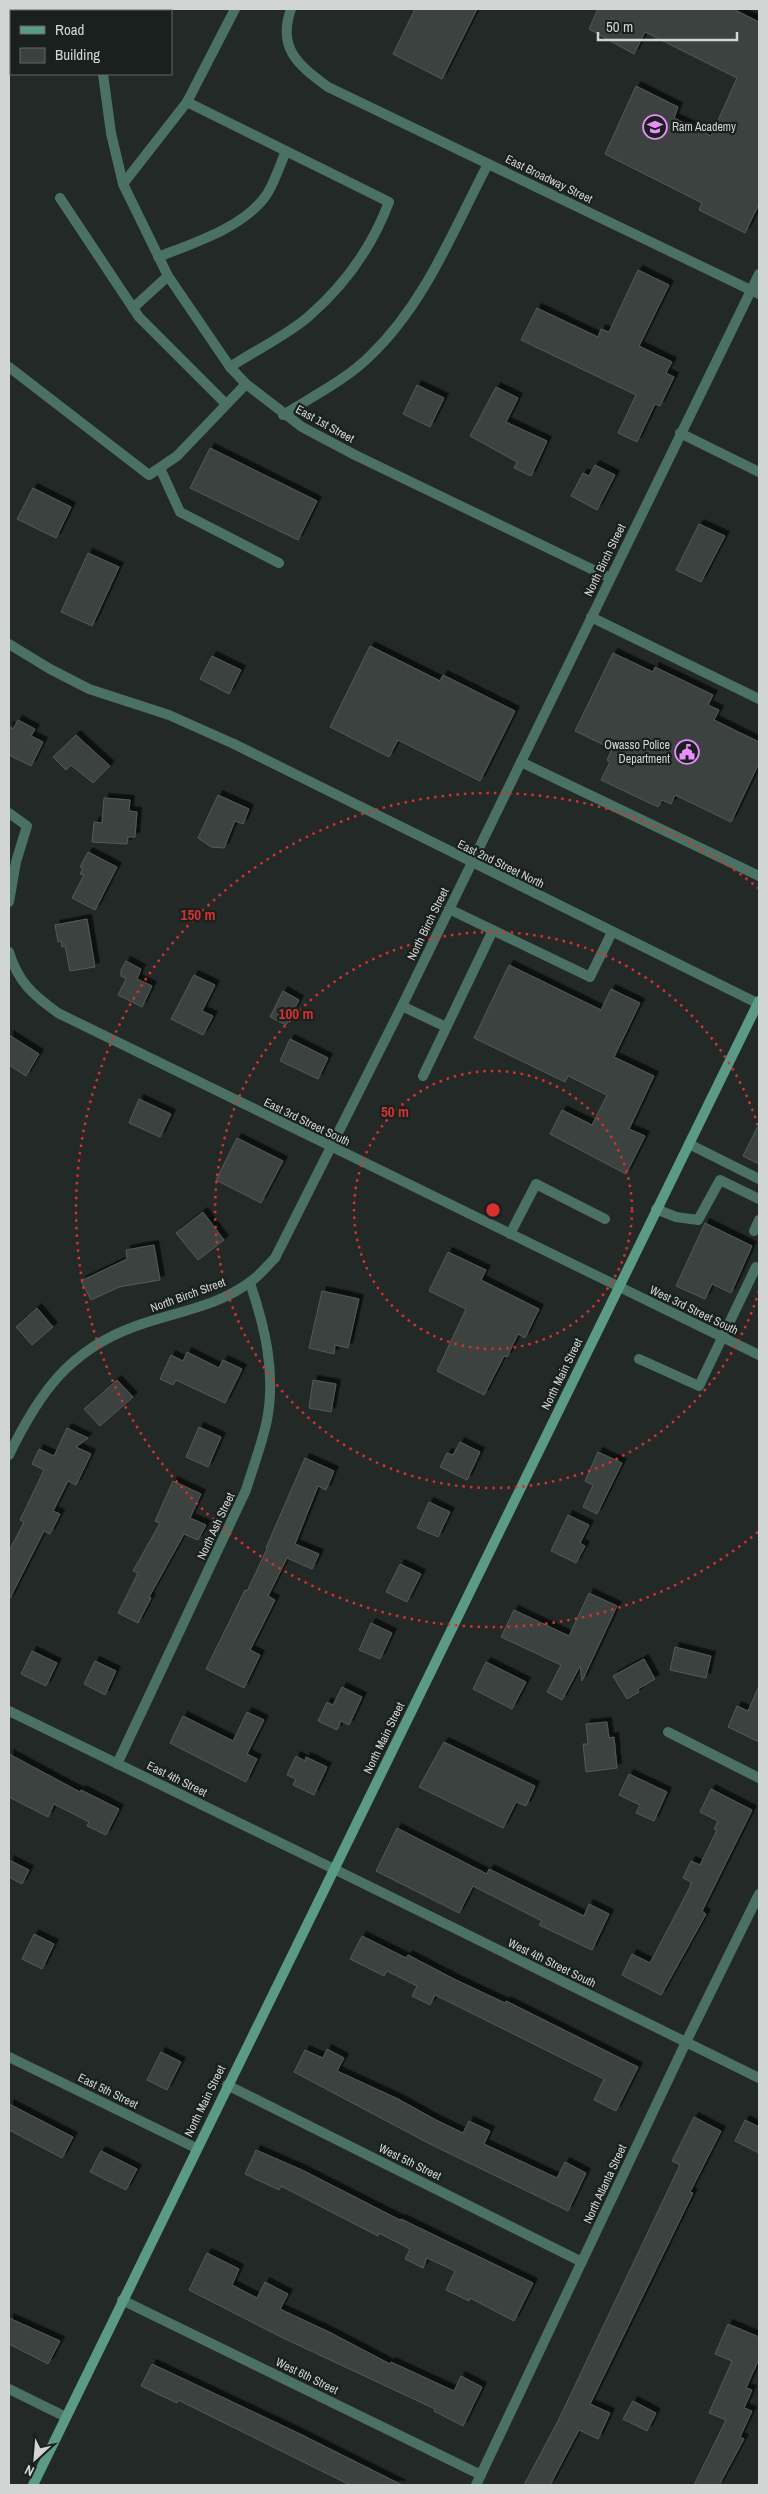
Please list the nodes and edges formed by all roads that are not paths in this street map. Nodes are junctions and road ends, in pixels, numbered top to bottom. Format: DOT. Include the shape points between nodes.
graph roads {
  1 [pos="234,9"];
  2 [pos="291,9"];
  3 [pos="103,75"];
  4 [pos="186,102"];
  5 [pos="286,151"];
  6 [pos="488,164"];
  7 [pos="123,184"];
  8 [pos="60,198"];
  9 [pos="158,257"];
  10 [pos="759,274"];
  11 [pos="168,276"];
  12 [pos="755,292"];
  13 [pos="133,308"];
  14 [pos="9,366"];
  15 [pos="230,366"];
  16 [pos="246,384"];
  17 [pos="226,404"];
  18 [pos="283,415"];
  19 [pos="680,433"];
  20 [pos="160,468"];
  21 [pos="759,472"];
  22 [pos="279,562"];
  23 [pos="610,578"];
  24 [pos="591,617"];
  25 [pos="9,644"];
  26 [pos="759,699"];
  27 [pos="521,762"];
  28 [pos="9,813"];
  29 [pos="472,863"];
  30 [pos="759,876"];
  31 [pos="9,902"];
  32 [pos="449,909"];
  33 [pos="493,930"];
  34 [pos="612,932"];
  35 [pos="9,952"];
  36 [pos="12,973"];
  37 [pos="759,1003"];
  38 [pos="402,1006"];
  39 [pos="446,1027"];
  40 [pos="423,1076"];
  41 [pos="689,1144"];
  42 [pos="332,1148"];
  43 [pos="759,1179"];
  44 [pos="759,1199"];
  45 [pos="656,1209"];
  46 [pos="605,1219"];
  47 [pos="759,1220"];
  48 [pos="754,1230"];
  49 [pos="510,1234"];
  50 [pos="756,1267"];
  51 [pos="250,1283"];
  52 [pos="618,1287"];
  53 [pos="722,1338"];
  54 [pos="759,1355"];
  55 [pos="639,1359"];
  56 [pos="9,1455"];
  57 [pos="9,1711"];
  58 [pos="668,1732"];
  59 [pos="117,1764"];
  60 [pos="759,1778"];
  61 [pos="334,1869"];
  62 [pos="759,1894"];
  63 [pos="686,2042"];
  64 [pos="9,2057"];
  65 [pos="759,2078"];
  66 [pos="227,2085"];
  67 [pos="196,2148"];
  68 [pos="582,2262"];
  69 [pos="122,2300"];
  70 [pos="9,2389"];
  71 [pos="66,2417"];
  72 [pos="481,2475"];
  73 [pos="33,2485"];
  74 [pos="476,2485"];
  1 -- 4 [label="street"];
  2 -- 6 [label="street, East Broadway Street" via="285,30 287,46 308,72 328,87"];
  3 -- 7 [label="street, East 1st Street" via="110,133"];
  4 -- 5 [label="street"];
  4 -- 7 [label="street"];
  5 -- 9 [label="street" via="266,194 244,216 214,235"];
  5 -- 15 [label="street" via="389,202 380,226 348,277 307,318"];
  6 -- 12 [label="street, East Broadway Street"];
  6 -- 18 [label="street" via="423,292 399,326 370,356 339,381"];
  7 -- 9 [label="street, East 1st Street"];
  8 -- 13 [label="street"];
  9 -- 11 [label="street, East 1st Street"];
  10 -- 12 [label="street, North Birch Street"];
  11 -- 13 [label="street"];
  11 -- 15 [label="street, East 1st Street"];
  12 -- 19 [label="street, North Birch Street"];
  13 -- 17 [label="street"];
  14 -- 20 [label="street" via="149,475"];
  15 -- 16 [label="street, East 1st Street"];
  16 -- 17 [label="street"];
  16 -- 18 [label="street, East 1st Street"];
  17 -- 20 [label="street" via="177,456"];
  18 -- 23 [label="street, East 1st Street" via="355,455"];
  19 -- 21 [label="street"];
  19 -- 23 [label="street, North Birch Street"];
  20 -- 22 [label="street" via="180,512"];
  23 -- 24 [label="street, North Birch Street"];
  24 -- 26 [label="street"];
  24 -- 27 [label="street, North Birch Street"];
  25 -- 29 [label="street, East 2nd Street North" via="89,689 169,715 234,744"];
  27 -- 29 [label="street, North Birch Street"];
  27 -- 30 [label="street"];
  28 -- 31 [label="street" via="27,826"];
  29 -- 32 [label="street, North Birch Street"];
  29 -- 34 [label="street, East 2nd Street North"];
  32 -- 33 [label="street"];
  32 -- 38 [label="street, North Birch Street"];
  33 -- 34 [label="street" via="590,977"];
  33 -- 39 [label="street"];
  34 -- 37 [label="street, East 2nd Street North"];
  35 -- 36 [label="street, East 3rd Street South"];
  36 -- 42 [label="street, East 3rd Street South" via="58,1013"];
  37 -- 41 [label="main road, North Main Street"];
  38 -- 39 [label="street"];
  38 -- 42 [label="street, North Birch Street"];
  39 -- 40 [label="street"];
  41 -- 43 [label="street"];
  41 -- 45 [label="main road, North Main Street"];
  42 -- 49 [label="street, East 3rd Street South"];
  42 -- 51 [label="street, North Birch Street" via="275,1258"];
  44 -- 45 [label="street" via="720,1180 698,1220 676,1218"];
  45 -- 52 [label="main road, North Main Street"];
  46 -- 49 [label="street" via="536,1184"];
  47 -- 48 [label="street"];
  49 -- 52 [label="street, East 3rd Street South"];
  50 -- 53 [label="street"];
  51 -- 56 [label="street, North Birch Street" via="214,1301 137,1325 84,1353 50,1385 31,1411"];
  51 -- 59 [label="street, North Ash Street" via="268,1350 271,1385 258,1453 242,1499"];
  52 -- 53 [label="street, West 3rd Street South"];
  52 -- 61 [label="main road, North Main Street"];
  53 -- 54 [label="street, West 3rd Street South"];
  53 -- 55 [label="street" via="699,1386"];
  57 -- 59 [label="street, East 4th Street"];
  58 -- 60 [label="street"];
  59 -- 61 [label="street, East 4th Street"];
  61 -- 63 [label="street, West 4th Street South"];
  61 -- 66 [label="main road, North Main Street"];
  62 -- 63 [label="street, North Atlanta Street"];
  63 -- 65 [label="street, West 4th Street South"];
  63 -- 68 [label="street, North Atlanta Street"];
  64 -- 67 [label="street, East 5th Street"];
  66 -- 67 [label="main road, North Main Street"];
  66 -- 68 [label="street, West 5th Street"];
  67 -- 69 [label="main road, North Main Street"];
  68 -- 72 [label="street, North Atlanta Street"];
  69 -- 71 [label="main road, North Main Street"];
  69 -- 72 [label="street, West 6th Street"];
  70 -- 71 [label="street"];
  71 -- 73 [label="main road, North Main Street"];
  72 -- 74 [label="street, North Atlanta Street"];
}
